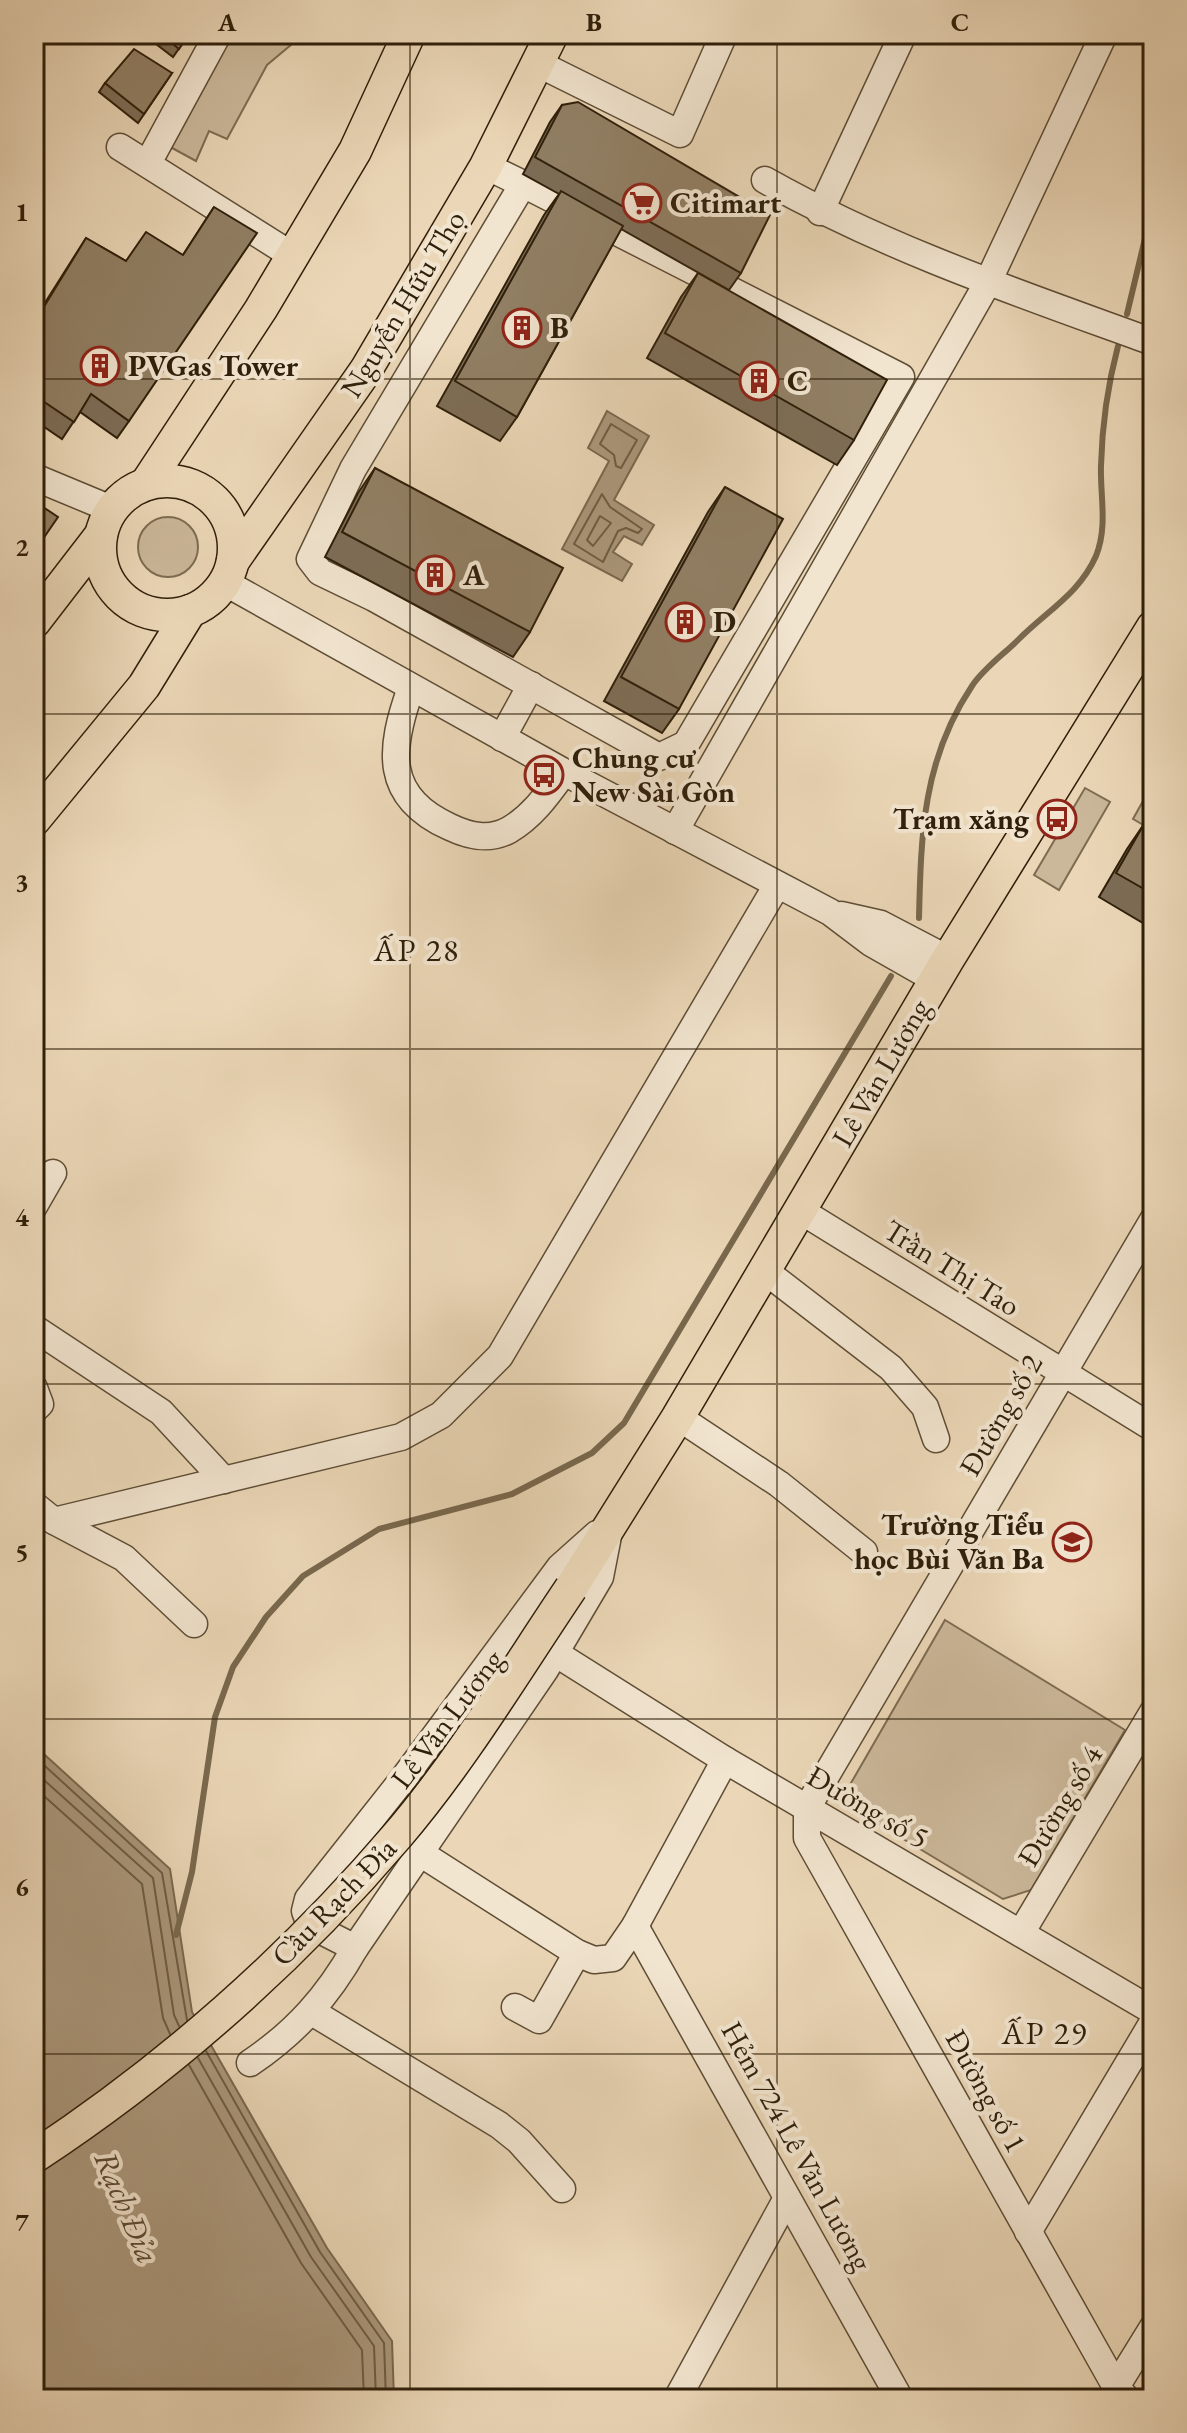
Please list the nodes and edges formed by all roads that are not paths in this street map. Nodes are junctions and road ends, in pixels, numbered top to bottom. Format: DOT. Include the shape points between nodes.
graph roads {
  1 [pos="218,34"];
  2 [pos="409,34"];
  3 [pos="552,34"];
  4 [pos="724,34"];
  5 [pos="903,34"];
  6 [pos="1104,34"];
  7 [pos="539,64"];
  8 [pos="120,147"];
  9 [pos="148,163"];
  10 [pos="486,166"];
  11 [pos="765,180"];
  12 [pos="523,184"];
  13 [pos="820,212"];
  14 [pos="293,256"];
  15 [pos="988,282"];
  16 [pos="1153,342"];
  17 [pos="34,477"];
  18 [pos="146,484"];
  19 [pos="106,522"];
  20 [pos="228,571"];
  21 [pos="190,611"];
  22 [pos="34,622"];
  23 [pos="1153,627"];
  24 [pos="531,685"];
  25 [pos="411,688"];
  26 [pos="502,738"];
  27 [pos="564,772"];
  28 [pos="34,820"];
  29 [pos="675,831"];
  30 [pos="777,885"];
  31 [pos="942,970"];
  32 [pos="53,1173"];
  33 [pos="34,1206"];
  34 [pos="801,1211"];
  35 [pos="1150,1232"];
  36 [pos="765,1271"];
  37 [pos="34,1328"];
  38 [pos="1062,1374"];
  39 [pos="34,1388"];
  40 [pos="34,1410"];
  41 [pos="678,1417"];
  42 [pos="1153,1428"];
  43 [pos="936,1439"];
  44 [pos="224,1480"];
  45 [pos="44,1513"];
  46 [pos="612,1521"];
  47 [pos="864,1552"];
  48 [pos="571,1588"];
  49 [pos="194,1624"];
  50 [pos="555,1653"];
  51 [pos="1153,1712"];
  52 [pos="725,1760"];
  53 [pos="807,1808"];
  54 [pos="420,1853"];
  55 [pos="635,1926"];
  56 [pos="1021,1933"];
  57 [pos="355,1948"];
  58 [pos="577,1953"];
  59 [pos="515,2007"];
  60 [pos="1153,2011"];
  61 [pos="312,2012"];
  62 [pos="1153,2022"];
  63 [pos="250,2063"];
  64 [pos="34,2157"];
  65 [pos="562,2189"];
  66 [pos="787,2198"];
  67 [pos="1028,2232"];
  68 [pos="1153,2327"];
  69 [pos="1122,2393"];
  70 [pos="677,2399"];
  71 [pos="900,2399"];
  1 -- 9 [label="street"];
  2 -- 14 [label="main road" via="355,151"];
  3 -- 7 [label="main road, Nguyễn Hữu Thọ"];
  4 -- 7 [label="street" via="680,134"];
  5 -- 13 [label="street"];
  6 -- 15 [label="street"];
  7 -- 10 [label="main road, Nguyễn Hữu Thọ"];
  8 -- 9 [label="street"];
  9 -- 14 [label="street"];
  10 -- 12 [label="street"];
  10 -- 20 [label="main road, Nguyễn Hữu Thọ" via="366,370"];
  11 -- 13 [label="street"];
  12 -- 24 [label="street" via="353,469 310,559 320,572"];
  12 -- 24 [label="street" via="901,377 686,744 659,757"];
  13 -- 15 [label="street"];
  14 -- 18 [label="main road"];
  15 -- 16 [label="street"];
  15 -- 29 [label="street"];
  17 -- 19 [label="street"];
  18 -- 19 [label="main road" via="127,494"];
  18 -- 20 [label="main road" via="168,481 211,498 226,516 233,538"];
  19 -- 21 [label="main road" via="103,565 116,592 151,613"];
  19 -- 22 [label="main road"];
  20 -- 21 [label="main road" via="206,602"];
  20 -- 25 [label="street"];
  21 -- 28 [label="main road" via="144,686"];
  23 -- 31 [label="main road, Lê Văn Lương"];
  24 -- 26 [label="street"];
  25 -- 26 [label="street"];
  25 -- 27 [label="street" via="394,752 400,787 427,817 473,837 507,831 536,809"];
  26 -- 27 [label="street"];
  27 -- 29 [label="street"];
  29 -- 30 [label="street"];
  30 -- 31 [label="street"];
  30 -- 44 [label="street" via="500,1356 473,1387 441,1415 401,1437"];
  31 -- 34 [label="main road, Lê Văn Lương"];
  32 -- 33 [label="street"];
  34 -- 36 [label="main road, Lê Văn Lương"];
  34 -- 38 [label="street, Trần Thị Tao"];
  35 -- 38 [label="street, Đường số 2"];
  36 -- 41 [label="main road, Lê Văn Lương"];
  36 -- 43 [label="street" via="891,1368 925,1407"];
  37 -- 44 [label="street" via="161,1412"];
  38 -- 42 [label="street, Trần Thị Tao"];
  38 -- 53 [label="street, Đường số 2"];
  39 -- 40 [label="street" via="40,1404"];
  41 -- 46 [label="main road, Lê Văn Lương"];
  41 -- 47 [label="street" via="779,1484"];
  44 -- 45 [label="street"];
  45 -- 49 [label="street" via="124,1558"];
  46 -- 48 [label="main road, Lê Văn Lương"];
  46 -- 50 [label="street, Lê Văn Lương" via="600,1577"];
  46 -- 57 [label="street, Lê Văn Lương" via="560,1567 308,1899 310,1925"];
  48 -- 64 [label="main road, Cầu Rạch Đỉa, bridge" via="479,1726 399,1834 352,1886 201,2031"];
  50 -- 52 [label="street, Đường số 5"];
  50 -- 54 [label="street, Lê Văn Lương"];
  51 -- 56 [label="street, Đường số 4"];
  52 -- 53 [label="street, Đường số 5"];
  52 -- 55 [label="street"];
  53 -- 56 [label="street, Đường số 5"];
  53 -- 67 [label="street, Đường số 1" via="807,1838"];
  54 -- 57 [label="street, Lê Văn Lương"];
  54 -- 58 [label="street"];
  55 -- 58 [label="street" via="613,1958 594,1960"];
  55 -- 66 [label="street, Hẻm 724 Lê Văn Lương"];
  56 -- 60 [label="street, Đường số 5"];
  57 -- 61 [label="street, Lê Văn Lương"];
  58 -- 59 [label="street" via="545,2026"];
  61 -- 63 [label="street, Lê Văn Lương"];
  61 -- 65 [label="street" via="499,2125"];
  62 -- 67 [label="street"];
  66 -- 70 [label="street"];
  66 -- 71 [label="street, Hẻm 724 Lê Văn Lương"];
  67 -- 69 [label="street, Đường số 1"];
  68 -- 69 [label="street"];
}
